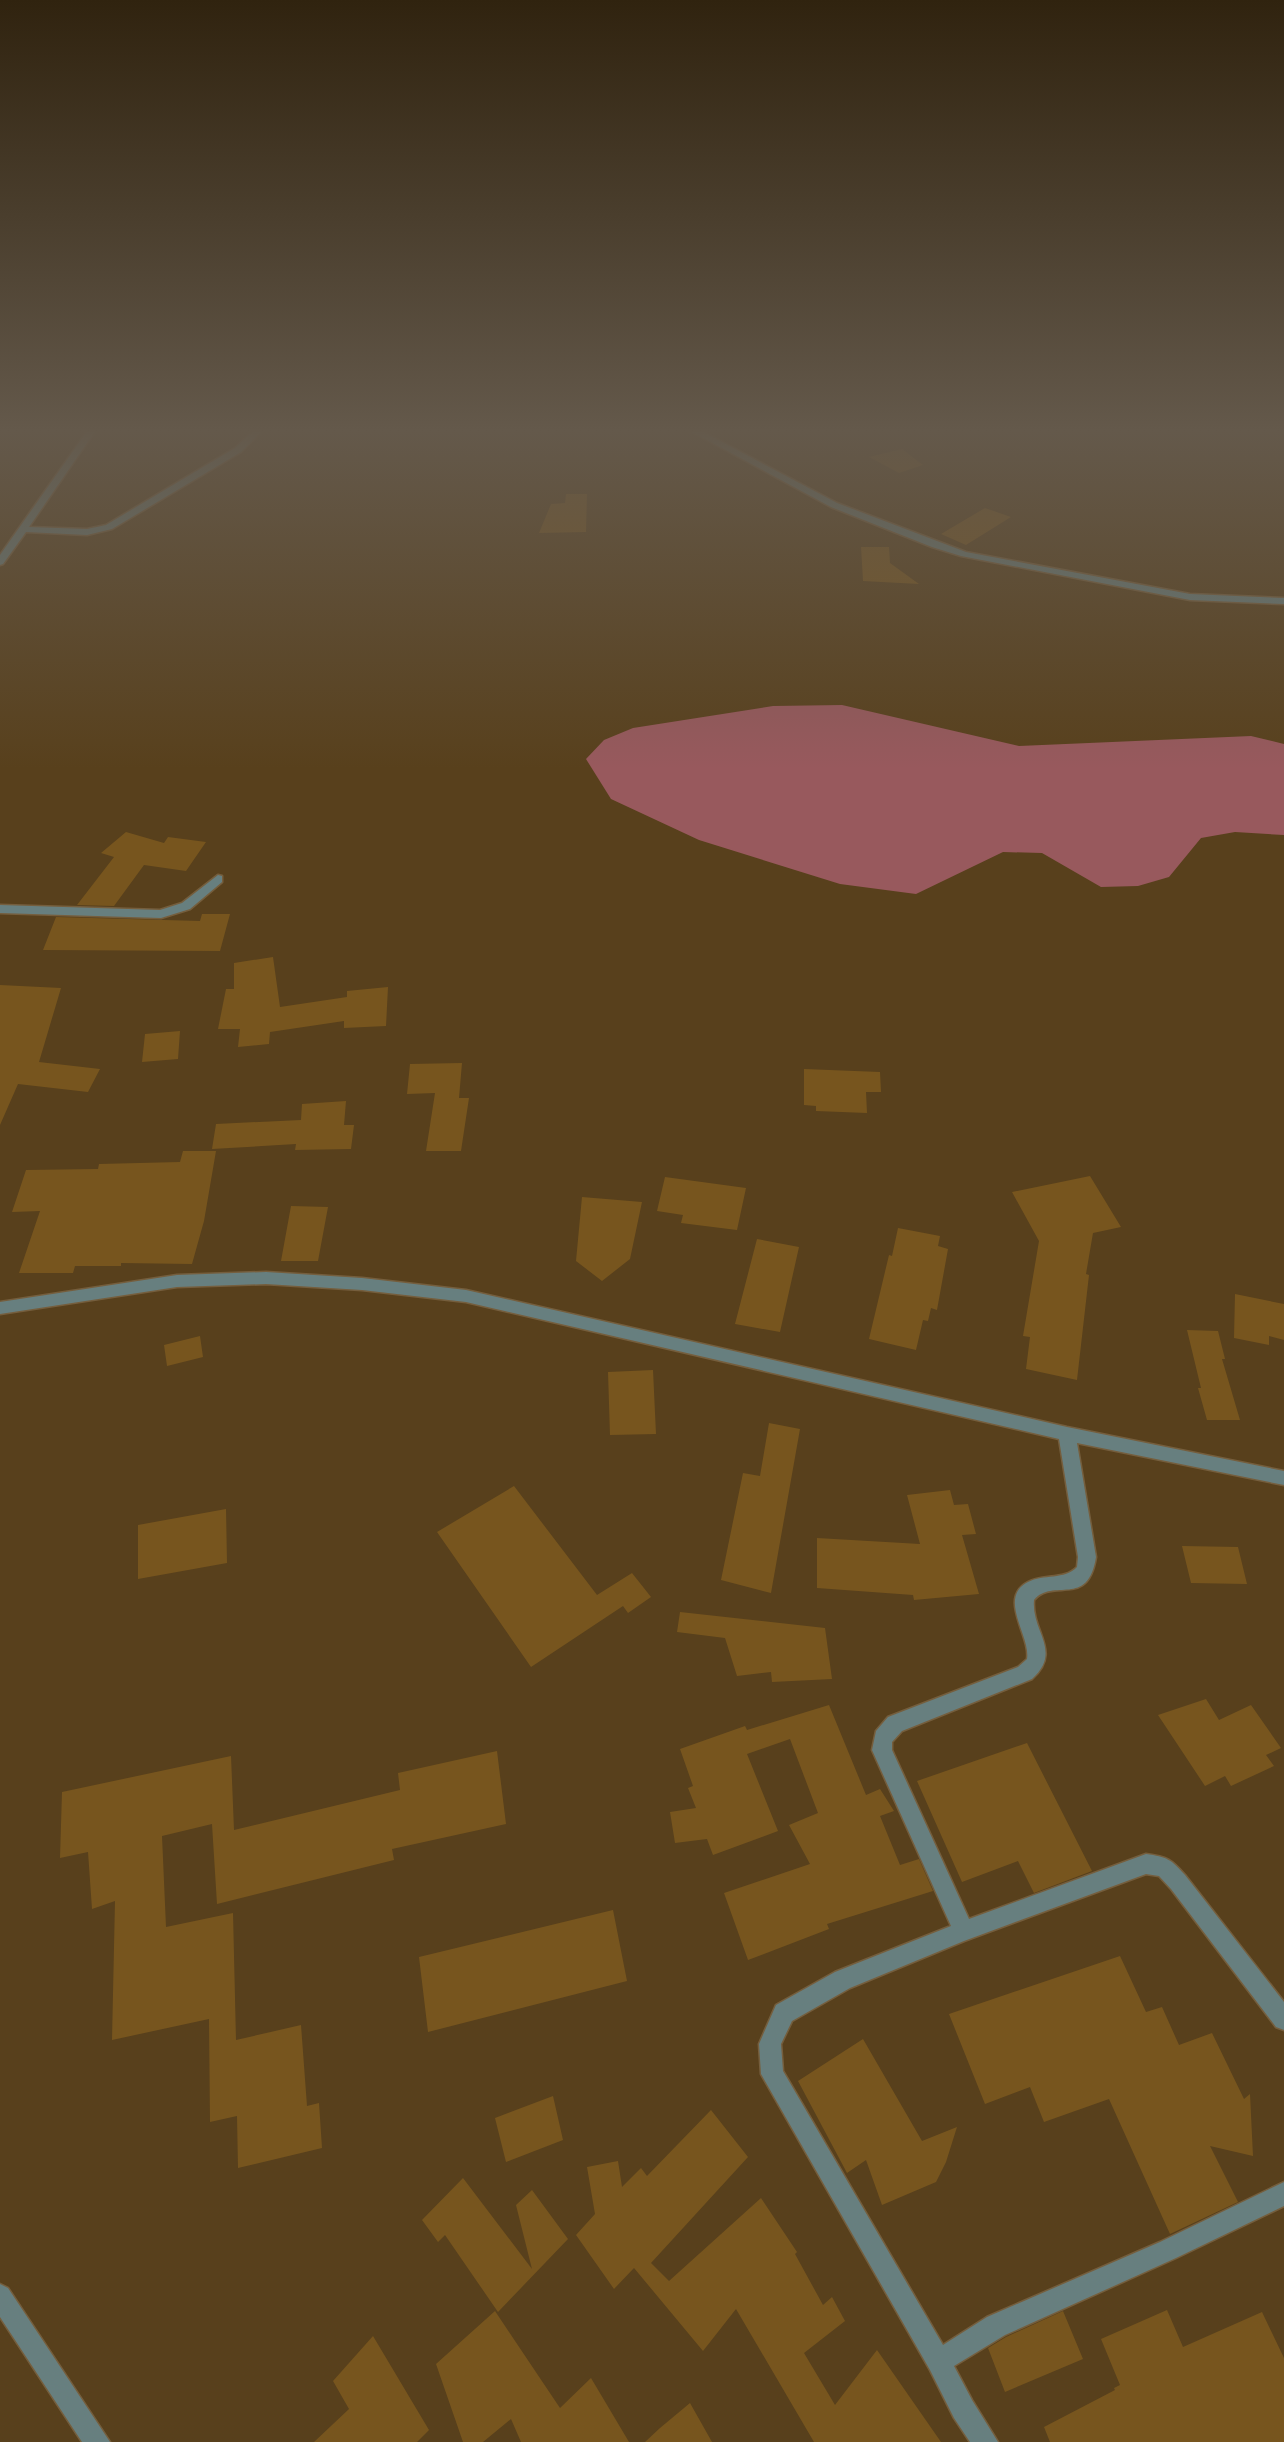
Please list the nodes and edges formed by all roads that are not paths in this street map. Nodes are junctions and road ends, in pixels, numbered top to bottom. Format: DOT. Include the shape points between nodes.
graph roads {
  1 [pos="14,541"];
  2 [pos="925,541"];
  3 [pos="0,561"];
  4 [pos="1284,601"];
  5 [pos="218,879"];
  6 [pos="0,909"];
  7 [pos="0,1308"];
  8 [pos="1067,1434"];
  9 [pos="1284,1479"];
  10 [pos="964,1931"];
  11 [pos="1284,2019"];
  12 [pos="1284,2194"];
  13 [pos="0,2296"];
  14 [pos="939,2361"];
  15 [pos="97,2442"];
  16 [pos="985,2442"];
  1 -- 3 [label="street"];
  2 -- 4 [label="street" via="964,554 1150,591 1190,597"];
  5 -- 6 [label="street" via="186,906 161,914"];
  7 -- 8 [label="street" via="177,1281 266,1278 362,1284 454,1295"];
  8 -- 9 [label="street"];
  8 -- 10 [label="street" via="1087,1557 1085,1571 1075,1580 1032,1588 1025,1596 1023,1608 1039,1657 1035,1667 896,1724 883,1738 882,1750"];
  10 -- 11 [label="street" via="1146,1864 1164,1867"];
  10 -- 14 [label="street" via="843,1980 784,2013 770,2044 772,2074"];
  12 -- 14 [label="street" via="996,2326"];
  13 -- 15 [label="street"];
  14 -- 16 [label="street"];
}
